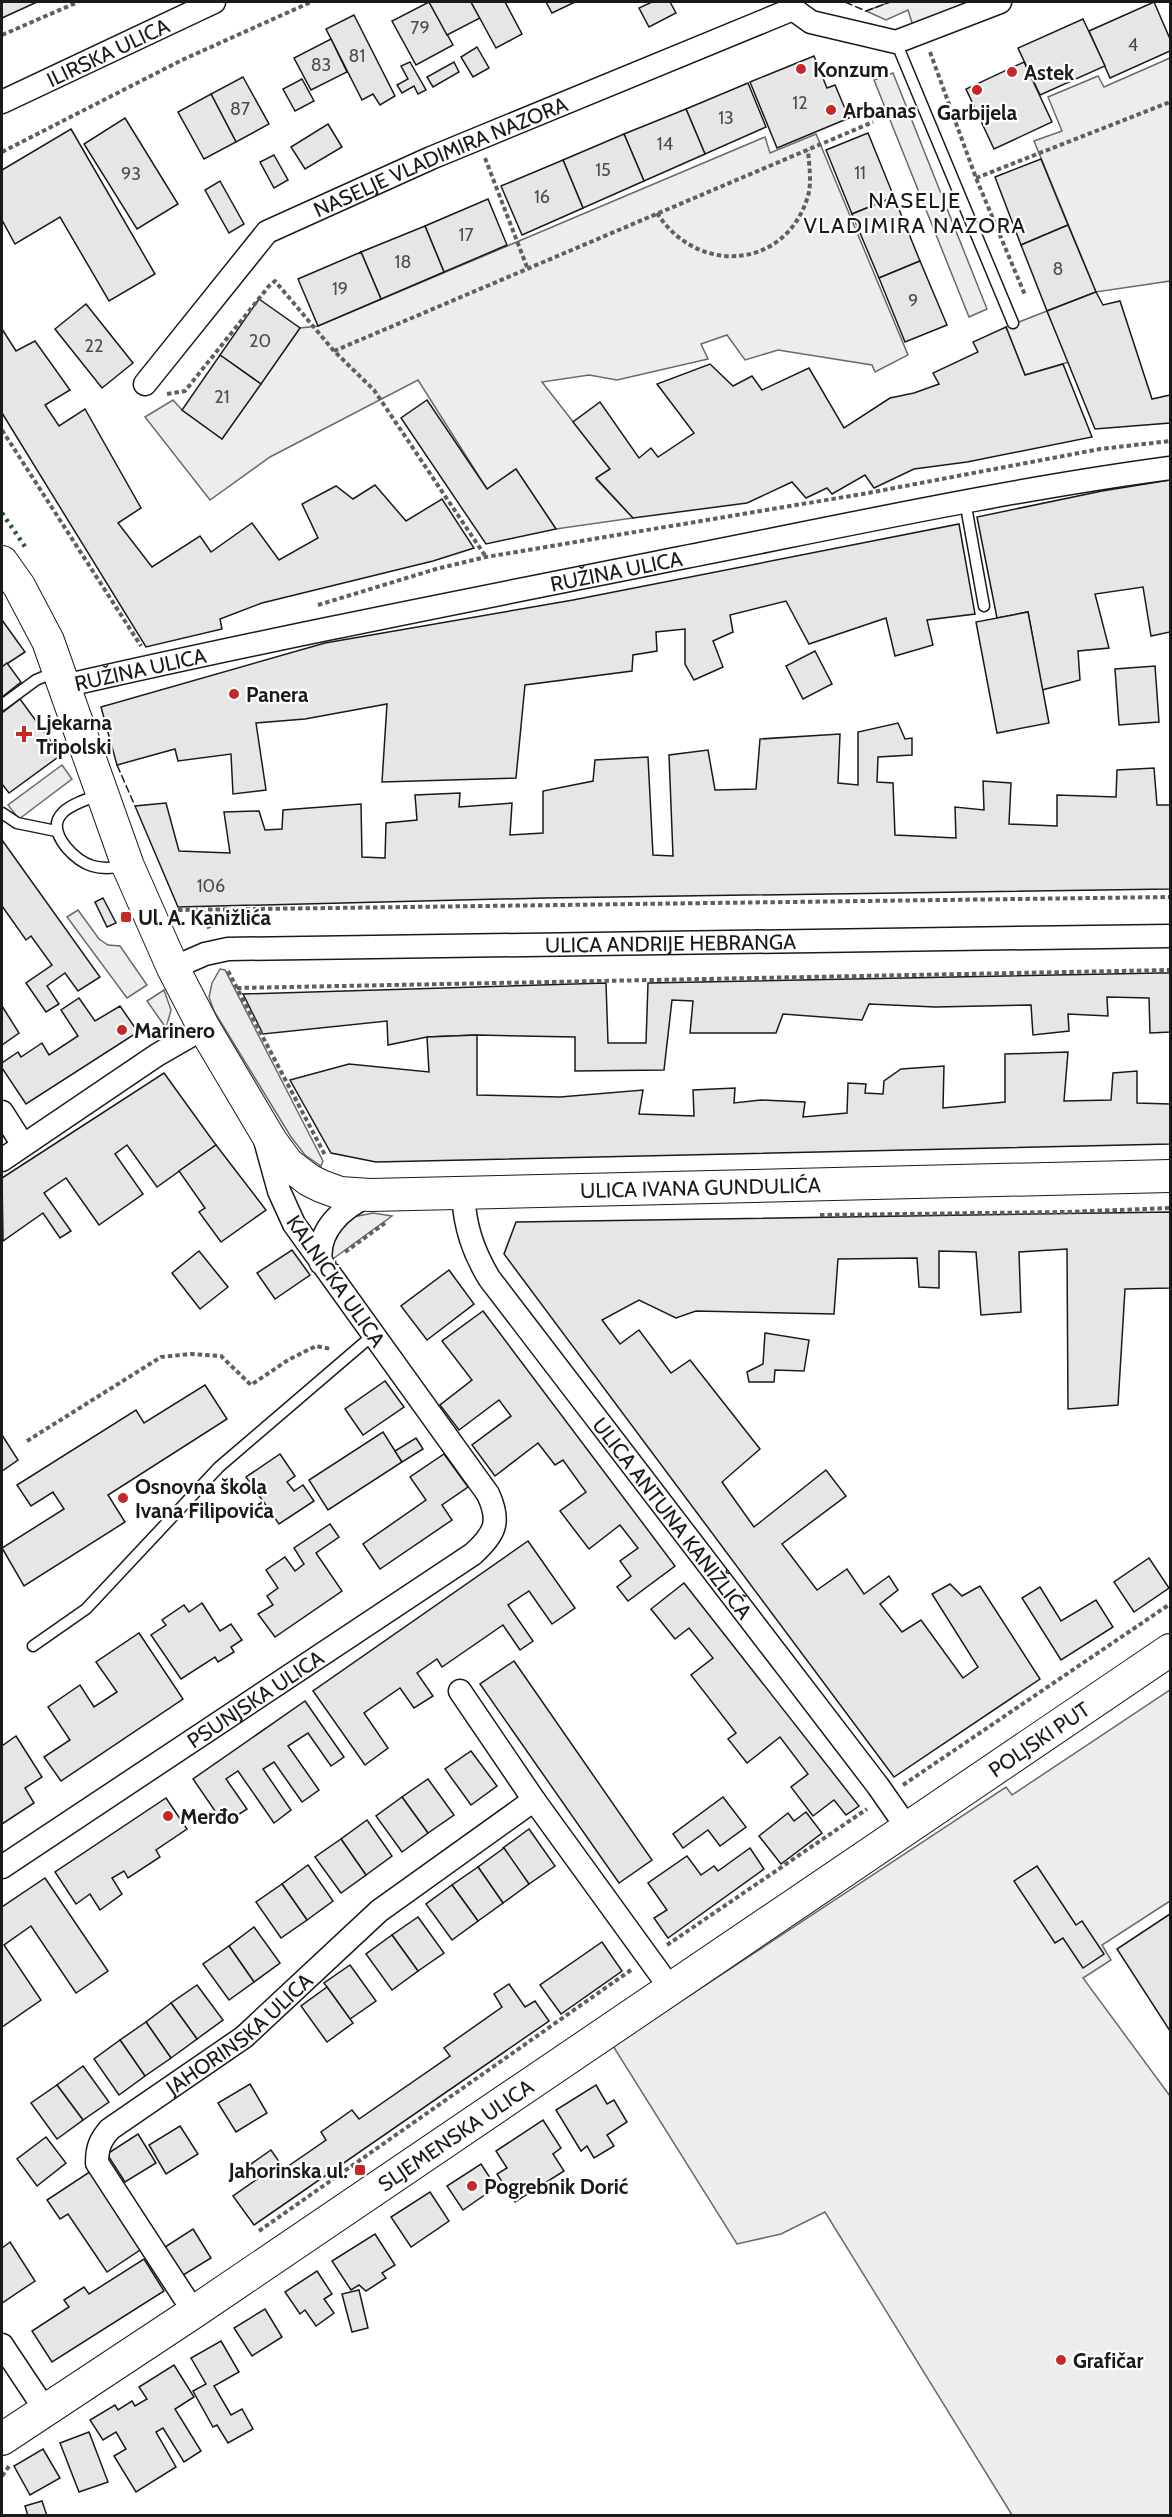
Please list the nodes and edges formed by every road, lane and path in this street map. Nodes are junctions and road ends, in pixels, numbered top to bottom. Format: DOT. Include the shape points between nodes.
graph roads {
  1 [pos="78,2"];
  2 [pos="214,2"];
  3 [pos="311,2"];
  4 [pos="1000,2"];
  5 [pos="791,5"];
  6 [pos="2,35"];
  7 [pos="896,42"];
  8 [pos="930,51"];
  9 [pos="2,102"];
  10 [pos="1170,102"];
  11 [pos="873,122"];
  12 [pos="478,139"];
  13 [pos="808,149"];
  14 [pos="2,152"];
  15 [pos="976,178"];
  16 [pos="657,213"];
  17 [pos="527,267"];
  18 [pos="1025,295"];
  19 [pos="1013,323"];
  20 [pos="334,351"];
  21 [pos="145,384"];
  22 [pos="2,430"];
  23 [pos="1170,441"];
  24 [pos="1170,468"];
  25 [pos="965,501"];
  26 [pos="486,557"];
  27 [pos="2,562"];
  28 [pos="317,605"];
  29 [pos="984,606"];
  30 [pos="145,652"];
  31 [pos="61,678"];
  32 [pos="2,705"];
  33 [pos="102,794"];
  34 [pos="2,813"];
  35 [pos="56,831"];
  36 [pos="128,866"];
  37 [pos="1170,897"];
  38 [pos="1170,936"];
  39 [pos="218,951"];
  40 [pos="173,968"];
  41 [pos="1170,970"];
  42 [pos="237,988"];
  43 [pos="204,1028"];
  44 [pos="2,1112"];
  45 [pos="261,1124"];
  46 [pos="23,1145"];
  47 [pos="2,1160"];
  48 [pos="330,1162"];
  49 [pos="1170,1176"];
  50 [pos="463,1195"];
  51 [pos="370,1196"];
  52 [pos="388,1221"];
  53 [pos="322,1265"];
  54 [pos="373,1335"];
  55 [pos="353,1352"];
  56 [pos="27,1441"];
  57 [pos="496,1518"];
  58 [pos="1170,1604"];
  59 [pos="33,1646"];
  60 [pos="1170,1650"];
  61 [pos="460,1691"];
  62 [pos="885,1797"];
  63 [pos="534,1800"];
  64 [pos="908,1829"];
  65 [pos="2,1867"];
  66 [pos="649,1958"];
  67 [pos="670,1989"];
  68 [pos="256,2233"];
  69 [pos="194,2312"];
  70 [pos="2,2345"];
  71 [pos="46,2411"];
  72 [pos="2,2439"];
  1 -- 6 [label="path"];
  2 -- 9 [label="street, ILIRSKA ULICA"];
  3 -- 14 [label="path" via="182,60"];
  4 -- 7 [label="street"];
  5 -- 7 [label="street, NASELJE VLADIMIRA NAZORA" via="811,22"];
  5 -- 12 [label="street, NASELJE VLADIMIRA NAZORA"];
  7 -- 19 [label="lane"];
  8 -- 15 [label="path"];
  10 -- 15 [label="path"];
  11 -- 13 [label="path"];
  12 -- 17 [label="path"];
  12 -- 21 [label="street, NASELJE VLADIMIRA NAZORA" via="267,232"];
  13 -- 16 [label="path"];
  13 -- 16 [label="path" via="809,194 802,212 789,233 769,249 740,258 699,249 679,238"];
  15 -- 18 [label="path"];
  16 -- 17 [label="path"];
  17 -- 20 [label="path"];
  20 -- 21 [label="path" via="275,281 184,391 162,395"];
  20 -- 26 [label="path" via="374,390"];
  22 -- 30 [label="path"];
  23 -- 26 [label="path" via="1100,448 868,493"];
  24 -- 25 [label="street, RUŽINA ULICA"];
  25 -- 29 [label="lane"];
  25 -- 31 [label="street, RUŽINA ULICA"];
  26 -- 28 [label="path"];
  27 -- 31 [label="main road" via="39,621"];
  31 -- 32 [label="lane" via="36,680"];
  31 -- 33 [label="main road"];
  33 -- 35 [label="lane" via="68,809 56,824"];
  33 -- 36 [label="main road, KALNIČKA ULICA"];
  34 -- 35 [label="lane" via="17,823"];
  35 -- 36 [label="lane" via="88,866"];
  36 -- 40 [label="main road, KALNIČKA ULICA"];
  37 -- 39 [label="path" via="202,910"];
  38 -- 39 [label="street, ULICA ANDRIJE HEBRANGA"];
  39 -- 40 [label="street, ULICA ANDRIJE HEBRANGA"];
  39 -- 42 [label="path"];
  40 -- 43 [label="main road, KALNIČKA ULICA"];
  41 -- 42 [label="path"];
  42 -- 48 [label="path"];
  43 -- 45 [label="main road, KALNIČKA ULICA"];
  43 -- 46 [label="street" via="157,1054"];
  44 -- 46 [label="street"];
  45 -- 51 [label="main road, ULICA IVANA GUNDULIĆA" via="280,1154 309,1180 340,1193"];
  45 -- 53 [label="street, KALNIČKA ULICA" via="287,1211"];
  46 -- 47 [label="street"];
  49 -- 50 [label="main road, ULICA IVANA GUNDULIĆA"];
  50 -- 51 [label="main road, ULICA IVANA GUNDULIĆA"];
  50 -- 62 [label="street, ULICA ANTUNA KANIŽLIĆA" via="470,1243 489,1278"];
  51 -- 53 [label="street" via="349,1206 331,1224 321,1244"];
  52 -- 53 [label="path"];
  53 -- 54 [label="street, KALNIČKA ULICA"];
  54 -- 55 [label="lane"];
  54 -- 57 [label="street, KALNIČKA ULICA" via="488,1494"];
  55 -- 56 [label="path" via="316,1346 251,1385 221,1356 161,1357"];
  55 -- 59 [label="lane" via="219,1467 86,1609"];
  57 -- 65 [label="street, PSUNJSKA ULICA" via="492,1534 473,1554"];
  58 -- 62 [label="path"];
  60 -- 64 [label="main road, POLJSKI PUT"];
  61 -- 63 [label="street"];
  62 -- 64 [label="street, ULICA ANTUNA KANIŽLIĆA"];
  62 -- 66 [label="path"];
  63 -- 66 [label="street"];
  63 -- 69 [label="street, JAHORINSKA ULICA" via="379,1911 244,2037 102,2137 97,2163"];
  64 -- 67 [label="main road, SLJEMENSKA ULICA"];
  66 -- 67 [label="street"];
  66 -- 68 [label="path"];
  67 -- 69 [label="main road, SLJEMENSKA ULICA"];
  69 -- 71 [label="main road, SLJEMENSKA ULICA"];
  70 -- 71 [label="street"];
  71 -- 72 [label="main road, SLJEMENSKA ULICA"];
}
